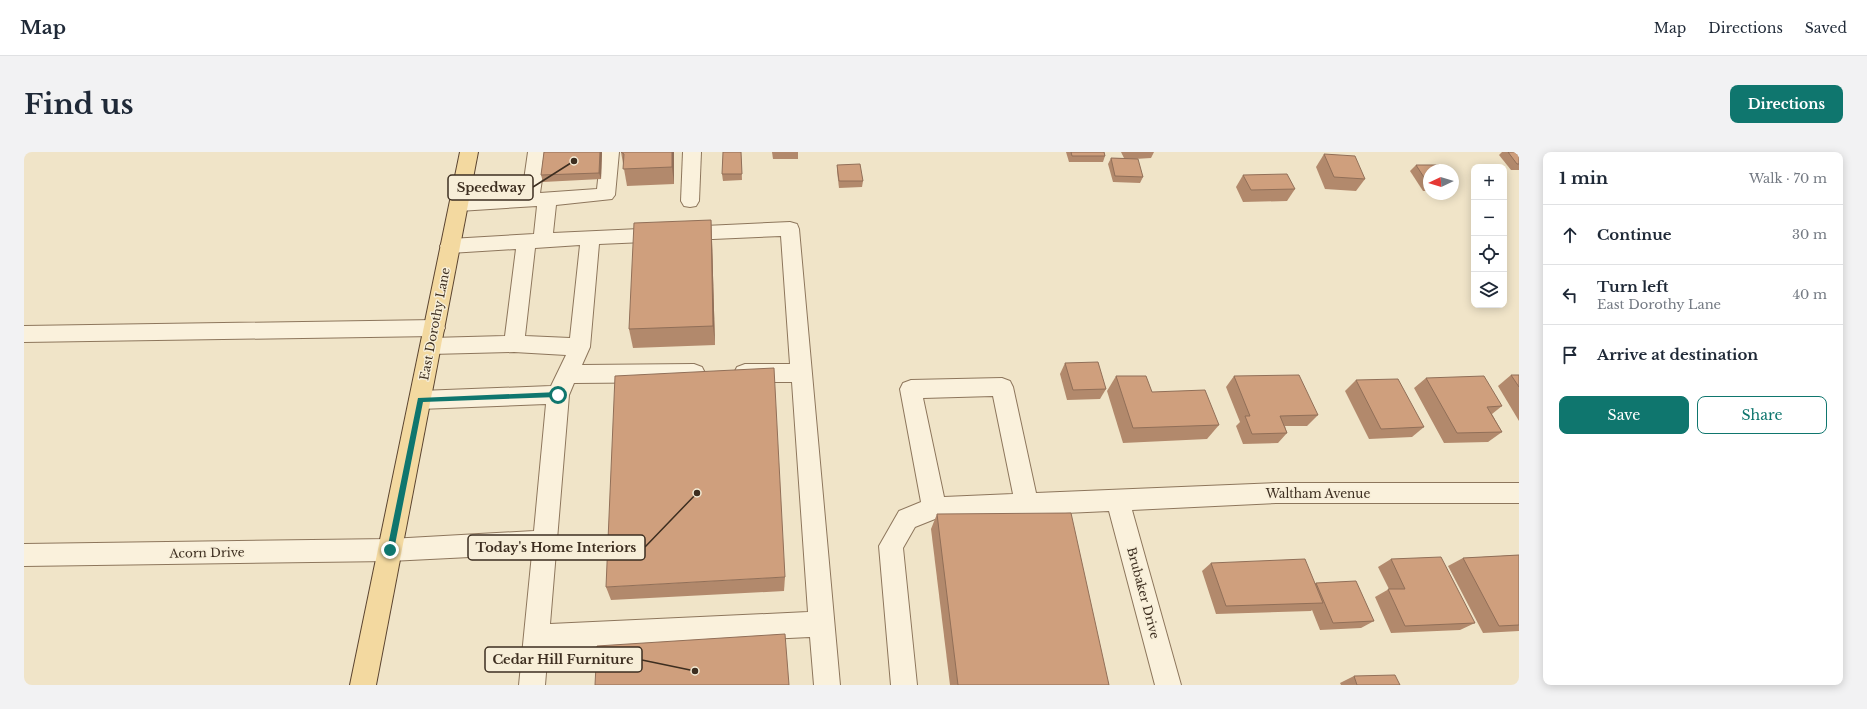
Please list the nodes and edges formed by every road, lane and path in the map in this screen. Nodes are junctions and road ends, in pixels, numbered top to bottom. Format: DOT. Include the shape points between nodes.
graph roads {
  1 [pos="469,152"];
  2 [pos="537,152"];
  3 [pos="610,152"];
  4 [pos="692,152"];
  5 [pos="538,200"];
  6 [pos="690,201"];
  7 [pos="458,205"];
  8 [pos="590,238"];
  9 [pos="534,241"];
  10 [pos="450,246"];
  11 [pos="24,334"];
  12 [pos="433,337"];
  13 [pos="514,344"];
  14 [pos="580,347"];
  15 [pos="801,373"];
  16 [pos="568,374"];
  17 [pos="558,395"];
  18 [pos="420,400"];
  19 [pos="1519,494"];
  20 [pos="1118,500"];
  21 [pos="1027,504"];
  22 [pos="934,508"];
  23 [pos="545,542"];
  24 [pos="390,550"];
  25 [pos="24,555"];
  26 [pos="822,624"];
  27 [pos="537,637"];
  28 [pos="363,685"];
  29 [pos="532,685"];
  30 [pos="827,685"];
  31 [pos="904,685"];
  32 [pos="1168,685"];
  1 -- 7 [label="main road, East Dorothy Lane"];
  2 -- 5 [label="street"];
  3 -- 5 [label="street" via="606,195"];
  4 -- 6 [label="street"];
  5 -- 7 [label="street"];
  5 -- 9 [label="street"];
  7 -- 10 [label="main road, East Dorothy Lane"];
  8 -- 9 [label="street"];
  8 -- 14 [label="street"];
  8 -- 15 [label="street" via="790,229"];
  9 -- 10 [label="street"];
  9 -- 13 [label="street"];
  10 -- 12 [label="main road, East Dorothy Lane"];
  11 -- 12 [label="street"];
  12 -- 13 [label="street"];
  12 -- 18 [label="main road, East Dorothy Lane"];
  13 -- 14 [label="street"];
  14 -- 16 [label="street"];
  15 -- 16 [label="street"];
  15 -- 26 [label="street"];
  16 -- 17 [label="street"];
  17 -- 18 [label="street"];
  17 -- 23 [label="street"];
  18 -- 24 [label="main road, East Dorothy Lane"];
  19 -- 20 [label="street, Waltham Avenue" via="1276,493"];
  20 -- 21 [label="street, Waltham Avenue"];
  20 -- 32 [label="street, Brubaker Drive"];
  21 -- 22 [label="street, Waltham Avenue"];
  21 -- 22 [label="street" via="1002,386 911,389"];
  22 -- 31 [label="street, Waltham Avenue" via="907,519 891,546"];
  23 -- 24 [label="street, Acorn Drive"];
  23 -- 27 [label="street"];
  24 -- 25 [label="street, Acorn Drive"];
  24 -- 28 [label="main road, East Dorothy Lane"];
  26 -- 27 [label="street"];
  26 -- 30 [label="street"];
  27 -- 29 [label="street"];
}
